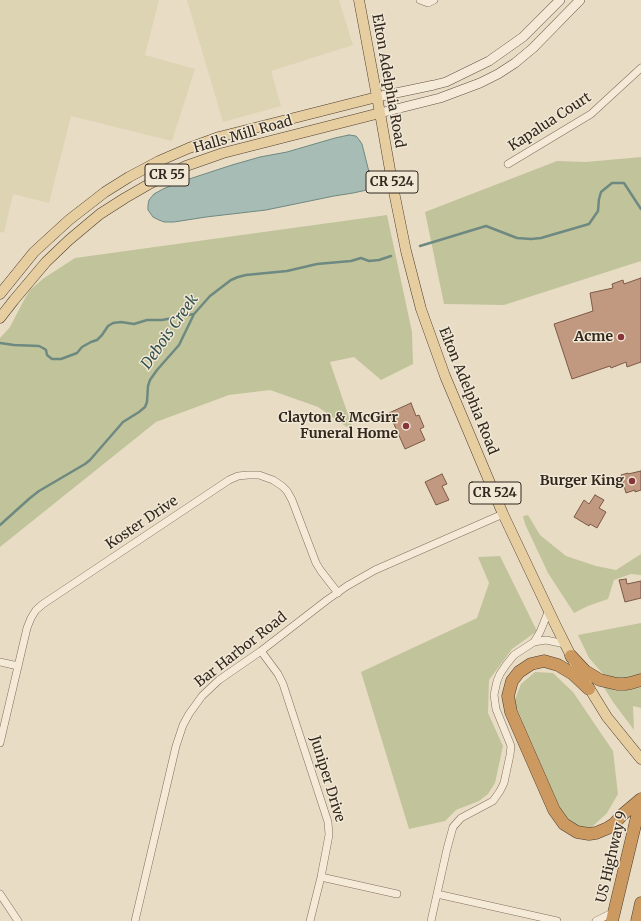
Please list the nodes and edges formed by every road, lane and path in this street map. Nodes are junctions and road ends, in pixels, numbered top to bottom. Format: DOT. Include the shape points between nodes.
graph roads {
  1 [pos="359,0"];
  2 [pos="420,0"];
  3 [pos="434,0"];
  4 [pos="560,0"];
  5 [pos="580,0"];
  6 [pos="641,68"];
  7 [pos="377,97"];
  8 [pos="380,113"];
  9 [pos="508,164"];
  10 [pos="0,294"];
  11 [pos="0,318"];
  12 [pos="503,514"];
  13 [pos="338,593"];
  14 [pos="548,610"];
  15 [pos="534,642"];
  16 [pos="565,644"];
  17 [pos="261,651"];
  18 [pos="571,656"];
  19 [pos="0,662"];
  20 [pos="18,666"];
  21 [pos="641,680"];
  22 [pos="589,689"];
  23 [pos="0,743"];
  24 [pos="641,759"];
  25 [pos="641,800"];
  26 [pos="321,876"];
  27 [pos="0,894"];
  28 [pos="397,894"];
  29 [pos="437,894"];
  30 [pos="641,903"];
  31 [pos="613,916"];
  32 [pos="18,921"];
  33 [pos="135,921"];
  34 [pos="310,921"];
  35 [pos="431,921"];
  36 [pos="557,921"];
  37 [pos="596,921"];
  38 [pos="637,921"];
  1 -- 7 [label="main road, Elton Adelphia Road / CR 524"];
  2 -- 3 [label="street" via="428,3"];
  4 -- 7 [label="main road" via="523,38 489,62 446,82"];
  5 -- 8 [label="main road" via="533,48 498,74 440,98"];
  6 -- 9 [label="street, Kapalua Court" via="591,114"];
  7 -- 8 [label="main road, Elton Adelphia Road / CR 524"];
  7 -- 10 [label="main road, Halls Mill Road / CR 55" via="219,137 159,161 105,192 69,220 34,252"];
  8 -- 11 [label="main road, Halls Mill Road / CR 55" via="223,153 186,166 151,183 100,214 69,240 42,267"];
  8 -- 12 [label="main road, Elton Adelphia Road / CR 524" via="406,251 421,309 445,376"];
  12 -- 13 [label="street, Bar Harbor Road" via="375,570"];
  12 -- 14 [label="main road, Elton Adelphia Road / CR 524"];
  13 -- 17 [label="street, Bar Harbor Road"];
  13 -- 20 [label="street, Koster Drive" via="316,564 287,491 265,477 238,476 36,610 30,618"];
  14 -- 15 [label="street"];
  14 -- 16 [label="main road, Elton Adelphia Road / CR 524"];
  15 -- 16 [label="street" via="546,640"];
  15 -- 29 [label="street" via="514,655 500,674 495,688 496,709 511,746 504,783 493,801 461,818 453,827"];
  16 -- 18 [label="main road, Elton Adelphia Road / CR 524"];
  17 -- 26 [label="street, Juniper Drive" via="283,684 328,822 329,835"];
  17 -- 33 [label="street, Bar Harbor Road" via="210,688 195,704 183,725"];
  18 -- 21 [label="highway" via="585,671 600,680 625,684"];
  18 -- 22 [label="main road, Elton Adelphia Road / CR 524"];
  19 -- 20 [label="street"];
  20 -- 23 [label="street, Koster Drive"];
  22 -- 24 [label="main road, Elton Adelphia Road / CR 524" via="607,718"];
  22 -- 25 [label="highway" via="573,674 544,661 531,664 519,672 512,681 508,696 511,712 554,810 564,824 577,832 588,834 608,828"];
  25 -- 31 [label="highway, US Highway 9"];
  26 -- 28 [label="street"];
  26 -- 34 [label="street, Juniper Drive"];
  27 -- 32 [label="street"];
  29 -- 35 [label="street"];
  29 -- 36 [label="street"];
  30 -- 38 [label="highway"];
  31 -- 37 [label="street"];
}
